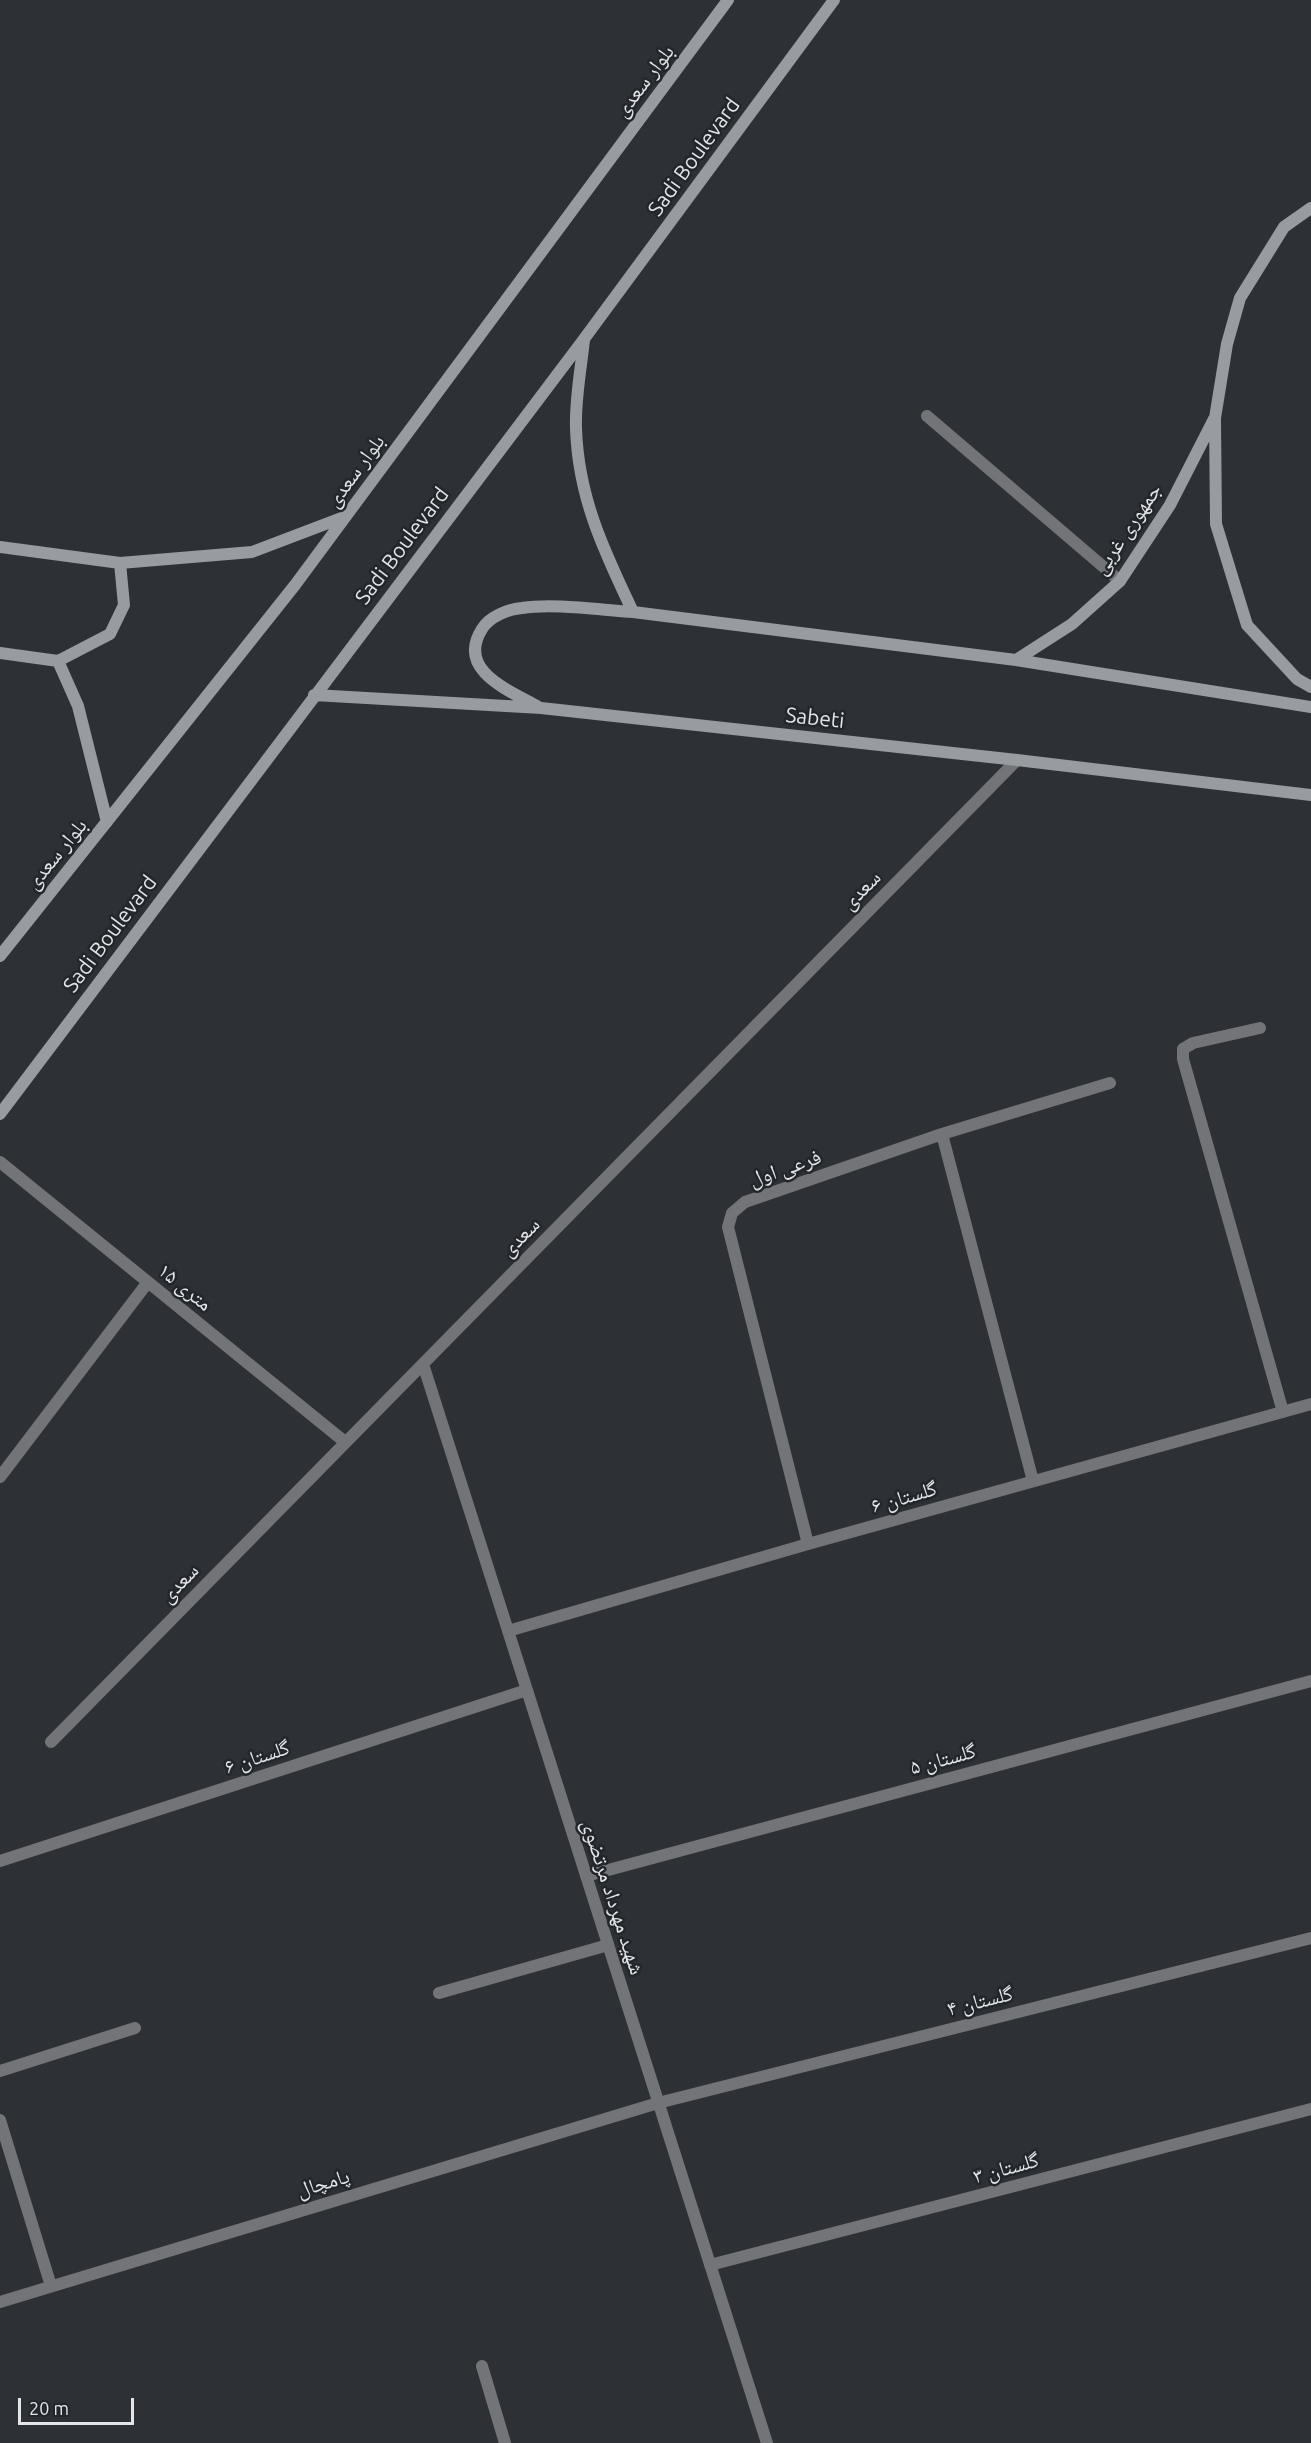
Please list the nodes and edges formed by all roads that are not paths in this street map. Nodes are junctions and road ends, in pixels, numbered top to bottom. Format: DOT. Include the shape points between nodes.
graph roads {
  1 [pos="728,0"];
  2 [pos="834,0"];
  3 [pos="1311,208"];
  4 [pos="584,339"];
  5 [pos="927,416"];
  6 [pos="1215,418"];
  7 [pos="346,516"];
  8 [pos="0,548"];
  9 [pos="120,563"];
  10 [pos="1120,581"];
  11 [pos="633,612"];
  12 [pos="0,653"];
  13 [pos="1016,660"];
  14 [pos="58,661"];
  15 [pos="1311,687"];
  16 [pos="314,695"];
  17 [pos="1311,707"];
  18 [pos="541,708"];
  19 [pos="1017,759"];
  20 [pos="1311,795"];
  21 [pos="107,822"];
  22 [pos="0,956"];
  23 [pos="1260,1028"];
  24 [pos="1110,1083"];
  25 [pos="0,1114"];
  26 [pos="942,1134"];
  27 [pos="0,1162"];
  28 [pos="148,1282"];
  29 [pos="423,1364"];
  30 [pos="1311,1404"];
  31 [pos="1283,1412"];
  32 [pos="345,1442"];
  33 [pos="0,1477"];
  34 [pos="1033,1481"];
  35 [pos="808,1544"];
  36 [pos="508,1631"];
  37 [pos="1311,1681"];
  38 [pos="527,1690"];
  39 [pos="51,1742"];
  40 [pos="0,1861"];
  41 [pos="586,1876"];
  42 [pos="1311,1938"];
  43 [pos="608,1945"];
  44 [pos="439,1993"];
  45 [pos="135,2028"];
  46 [pos="0,2071"];
  47 [pos="658,2103"];
  48 [pos="1311,2109"];
  49 [pos="0,2120"];
  50 [pos="710,2265"];
  51 [pos="51,2286"];
  52 [pos="0,2302"];
  53 [pos="482,2366"];
  54 [pos="505,2443"];
  55 [pos="767,2443"];
  1 -- 7 [label="main road, بلوار سعدی"];
  2 -- 4 [label="main road, Sadi Boulevard"];
  3 -- 6 [label="main road, جمهوری غربی" via="1284,227 1240,298 1227,344"];
  4 -- 11 [label="main road" via="576,427 582,488 599,541"];
  4 -- 16 [label="main road, Sadi Boulevard"];
  5 -- 10 [label="street"];
  6 -- 10 [label="main road, جمهوری غربی" via="1170,505"];
  6 -- 15 [label="main road, جمهوری غربی" via="1216,524 1246,625 1297,679"];
  7 -- 9 [label="main road" via="252,552"];
  7 -- 21 [label="main road, بلوار سعدی"];
  8 -- 9 [label="main road"];
  9 -- 14 [label="main road" via="124,605 110,634"];
  10 -- 13 [label="main road, جمهوری غربی" via="1072,624"];
  11 -- 13 [label="main road"];
  11 -- 18 [label="main road" via="525,607 508,611 484,625 474,649 480,668 495,682"];
  12 -- 14 [label="main road"];
  13 -- 17 [label="main road"];
  14 -- 21 [label="main road" via="78,706"];
  16 -- 18 [label="main road, Sabeti"];
  16 -- 25 [label="main road, Sadi Boulevard"];
  18 -- 19 [label="main road, Sabeti"];
  19 -- 20 [label="main road, Sabeti"];
  19 -- 29 [label="street, سعدی"];
  21 -- 22 [label="main road, بلوار سعدی"];
  23 -- 31 [label="street" via="1193,1043 1183,1049 1183,1059"];
  24 -- 26 [label="street, فرعی اول"];
  26 -- 34 [label="street"];
  26 -- 35 [label="street, فرعی اول" via="745,1202 732,1213 728,1227"];
  27 -- 28 [label="street, ۱۵ متری"];
  28 -- 32 [label="street, ۱۵ متری"];
  28 -- 33 [label="street"];
  29 -- 32 [label="street, سعدی"];
  29 -- 36 [label="street, شهید مهرداد مرتضوی"];
  30 -- 31 [label="street, گلستان ۶"];
  31 -- 34 [label="street, گلستان ۶"];
  32 -- 39 [label="street, سعدی"];
  34 -- 35 [label="street, گلستان ۶"];
  35 -- 36 [label="street, گلستان ۶"];
  36 -- 38 [label="street, شهید مهرداد مرتضوی"];
  37 -- 41 [label="street, گلستان ۵"];
  38 -- 40 [label="street, گلستان ۶"];
  38 -- 41 [label="street, شهید مهرداد مرتضوی"];
  41 -- 43 [label="street, شهید مهرداد مرتضوی"];
  42 -- 47 [label="street, گلستان ۴"];
  43 -- 44 [label="street"];
  43 -- 47 [label="street, شهید مهرداد مرتضوی"];
  45 -- 46 [label="street"];
  47 -- 50 [label="street, شهید مهرداد مرتضوی"];
  47 -- 51 [label="street, پامچال"];
  48 -- 50 [label="street, گلستان ۳"];
  49 -- 51 [label="street"];
  50 -- 55 [label="street, شهید مهرداد مرتضوی"];
  51 -- 52 [label="street, پامچال"];
  53 -- 54 [label="street"];
}
